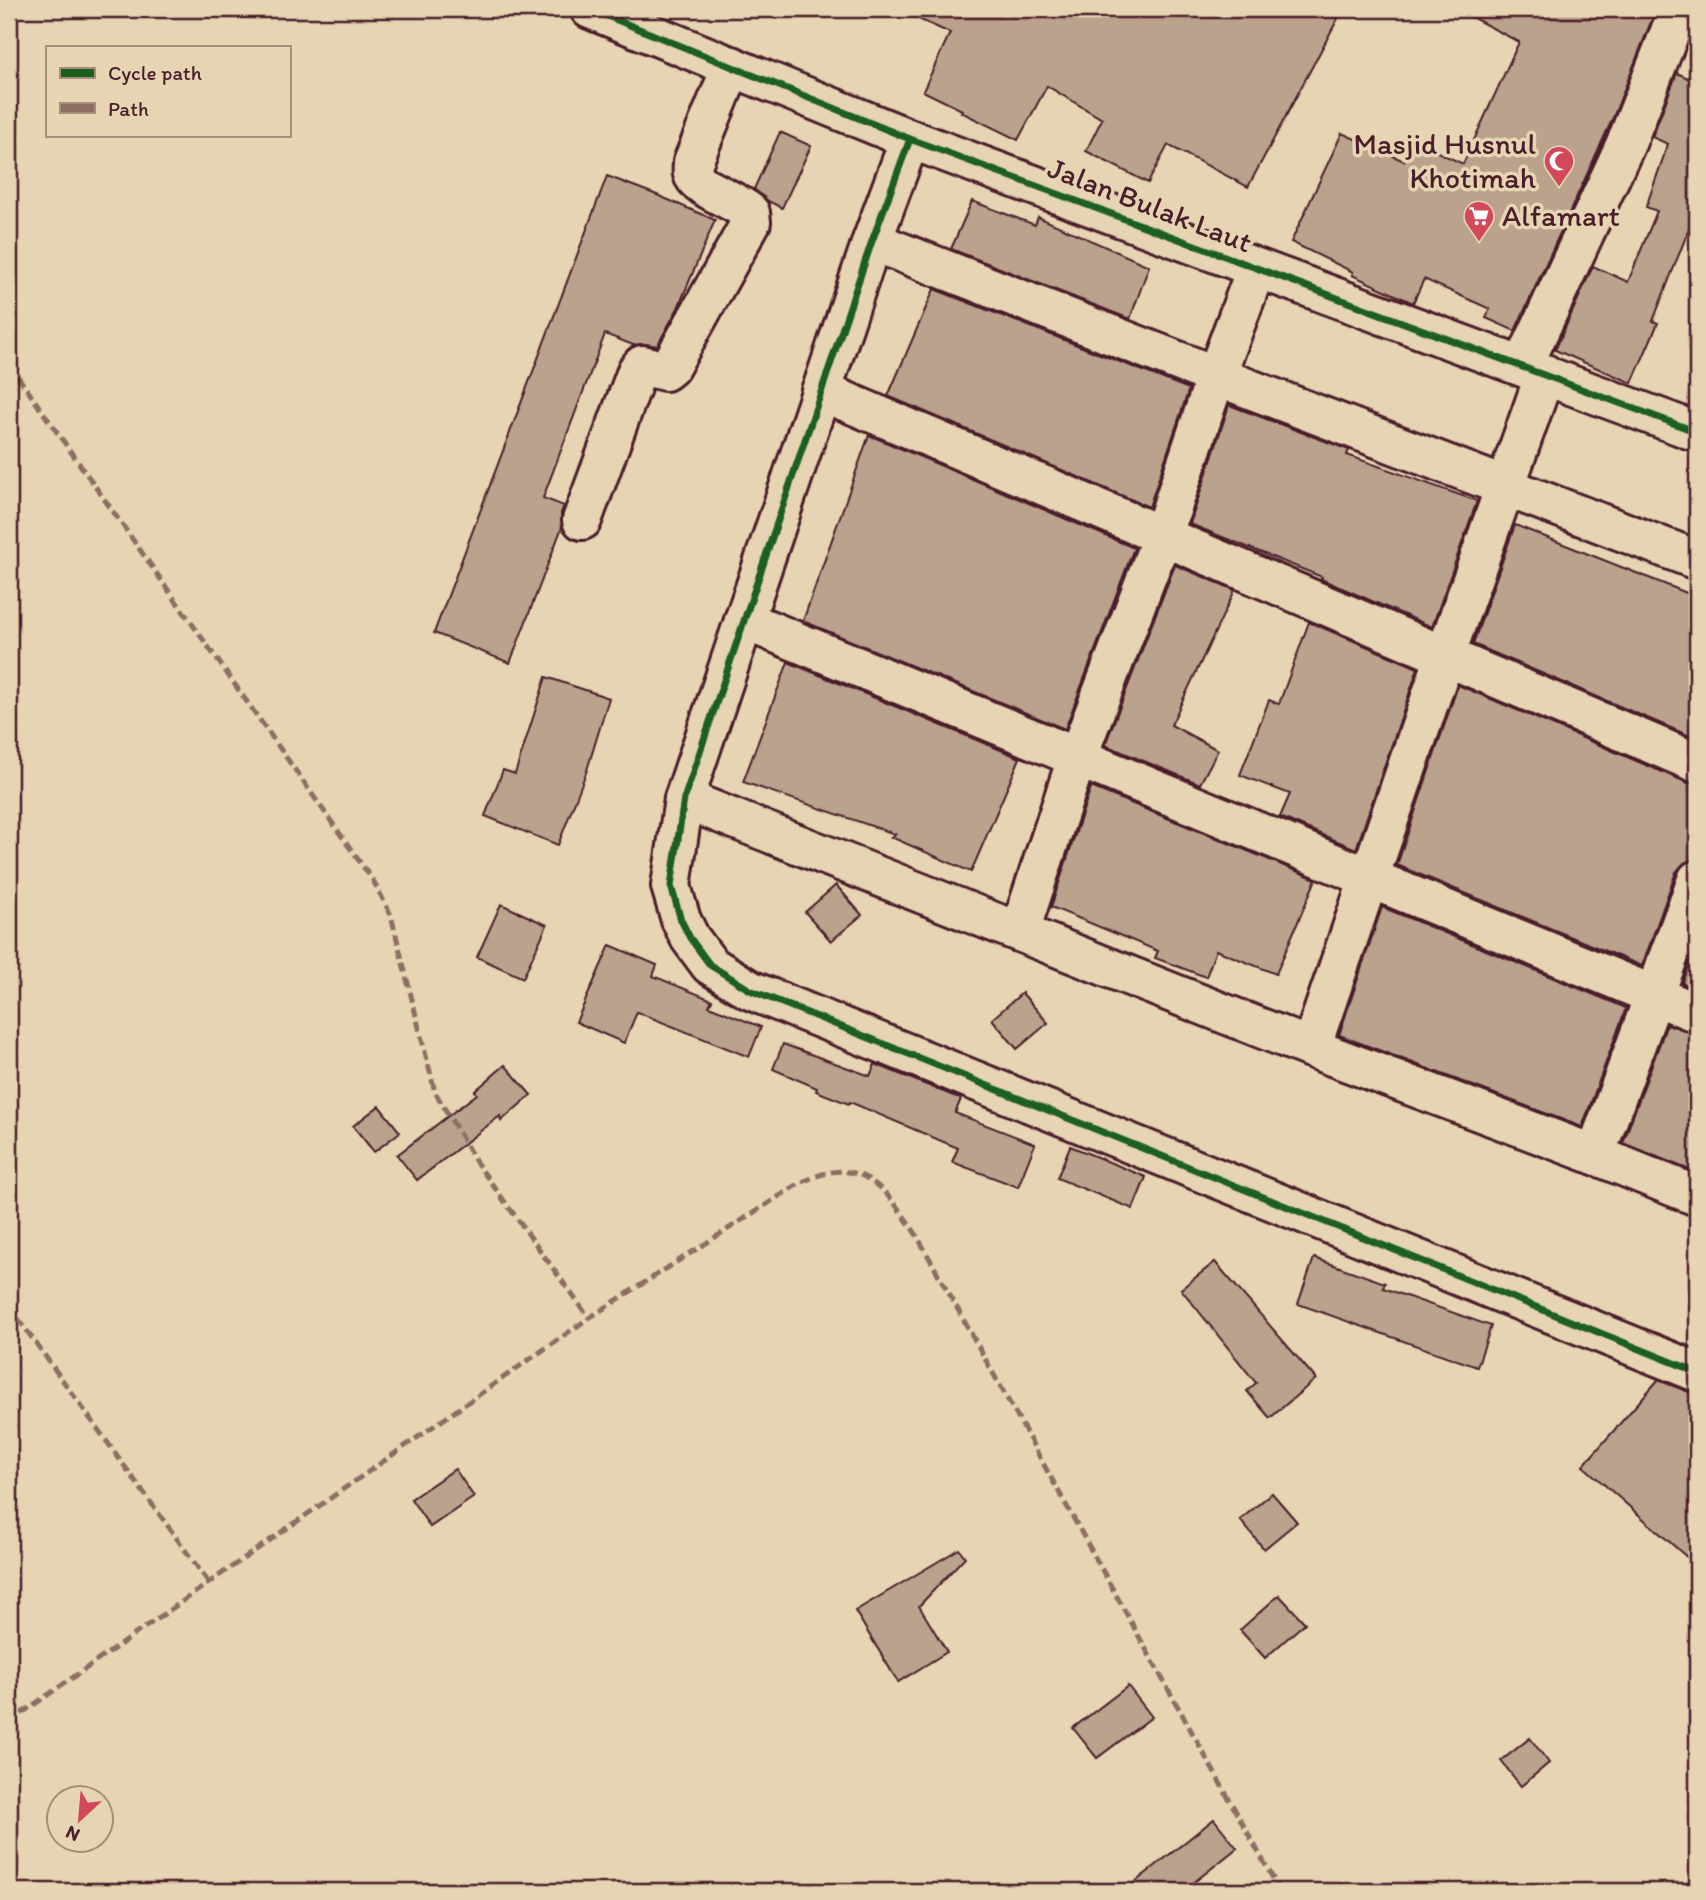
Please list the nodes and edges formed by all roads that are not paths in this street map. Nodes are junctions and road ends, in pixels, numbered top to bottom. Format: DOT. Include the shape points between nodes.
graph roads {
  1 [pos="590,9"];
  2 [pos="1679,9"];
  3 [pos="644,18"];
  4 [pos="732,66"];
  5 [pos="910,139"];
  6 [pos="872,241"];
  7 [pos="1256,269"];
  8 [pos="1534,370"];
  9 [pos="1216,376"];
  10 [pos="821,391"];
  11 [pos="1697,432"];
  12 [pos="1506,486"];
  13 [pos="582,520"];
  14 [pos="1161,537"];
  15 [pos="1697,560"];
  16 [pos="744,620"];
  17 [pos="1445,656"];
  18 [pos="1077,758"];
  19 [pos="1697,763"];
  20 [pos="684,799"];
  21 [pos="1369,879"];
  22 [pos="1697,880"];
  23 [pos="1020,931"];
  24 [pos="1653,996"];
  25 [pos="1697,1013"];
  26 [pos="1311,1048"];
  27 [pos="1595,1155"];
  28 [pos="1697,1196"];
  29 [pos="1697,1372"];
  1 -- 3 [label="street, Jalan Bulak Laut"];
  2 -- 8 [label="street"];
  3 -- 4 [label="street, Jalan Bulak Laut"];
  4 -- 5 [label="street, Jalan Bulak Laut"];
  4 -- 13 [label="street" via="693,162 693,174 698,183 743,205 751,222 670,367 665,371 642,365 638,371"];
  5 -- 6 [label="street"];
  5 -- 7 [label="street, Jalan Bulak Laut"];
  6 -- 9 [label="street"];
  6 -- 10 [label="street"];
  7 -- 8 [label="street, Jalan Bulak Laut"];
  7 -- 9 [label="street"];
  8 -- 11 [label="street, Jalan Bulak Laut"];
  8 -- 12 [label="street"];
  9 -- 12 [label="street"];
  9 -- 14 [label="street"];
  10 -- 14 [label="street"];
  10 -- 16 [label="street"];
  12 -- 15 [label="street"];
  12 -- 17 [label="street"];
  14 -- 17 [label="street"];
  14 -- 18 [label="street"];
  16 -- 18 [label="street"];
  16 -- 20 [label="street"];
  17 -- 19 [label="street"];
  17 -- 21 [label="street"];
  18 -- 21 [label="street"];
  18 -- 23 [label="street"];
  20 -- 23 [label="street"];
  20 -- 29 [label="street" via="671,886 681,920 710,965 750,990"];
  21 -- 24 [label="street"];
  21 -- 26 [label="street"];
  22 -- 24 [label="street"];
  23 -- 26 [label="street"];
  24 -- 25 [label="street"];
  24 -- 27 [label="street"];
  26 -- 27 [label="street"];
  27 -- 28 [label="street"];
}
